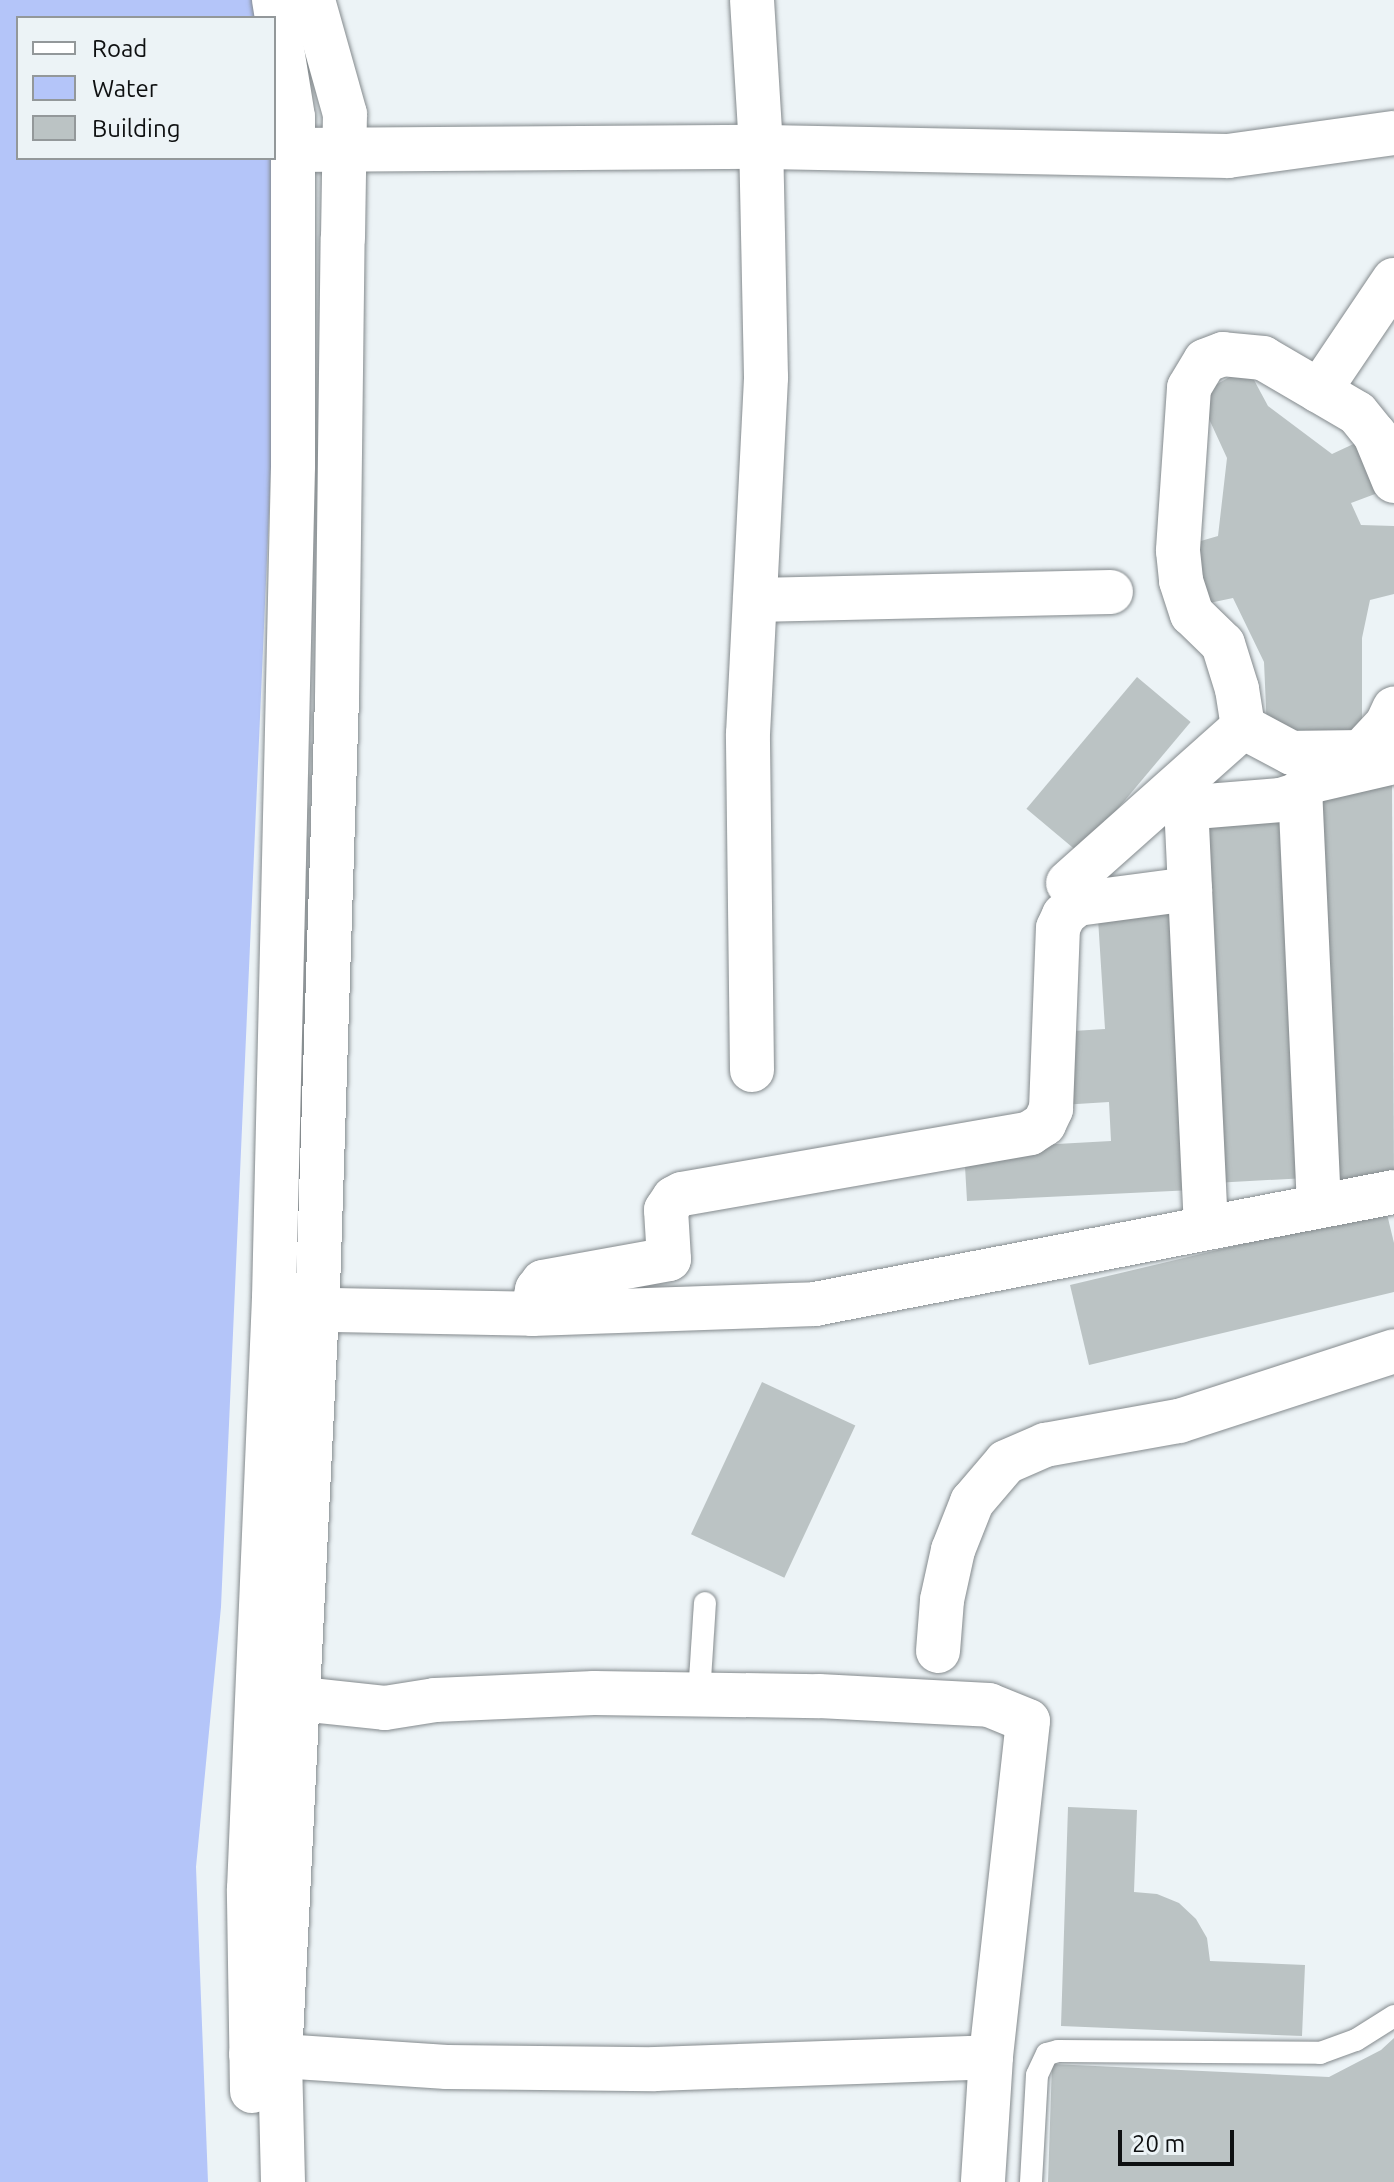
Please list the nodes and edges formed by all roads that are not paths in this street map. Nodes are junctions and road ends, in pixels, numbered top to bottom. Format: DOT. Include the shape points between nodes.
graph roads {
  1 [pos="274,0"];
  2 [pos="313,0"];
  3 [pos="752,0"];
  4 [pos="329,57"];
  5 [pos="284,59"];
  6 [pos="1394,133"];
  7 [pos="761,147"];
  8 [pos="293,150"];
  9 [pos="344,150"];
  10 [pos="1394,280"];
  11 [pos="340,381"];
  12 [pos="292,383"];
  13 [pos="1319,391"];
  14 [pos="1394,481"];
  15 [pos="1111,592"];
  16 [pos="755,600"];
  17 [pos="1394,709"];
  18 [pos="1243,727"];
  19 [pos="1394,762"];
  20 [pos="1300,794"];
  21 [pos="284,843"];
  22 [pos="332,843"];
  23 [pos="1068,883"];
  24 [pos="1190,889"];
  25 [pos="328,983"];
  26 [pos="280,984"];
  27 [pos="752,1070"];
  28 [pos="1394,1192"];
  29 [pos="1319,1206"];
  30 [pos="1206,1228"];
  31 [pos="669,1259"];
  32 [pos="673,1308"];
  33 [pos="273,1309"];
  34 [pos="318,1312"];
  35 [pos="532,1314"];
  36 [pos="1394,1351"];
  37 [pos="266,1491"];
  38 [pos="309,1493"];
  39 [pos="705,1603"];
  40 [pos="938,1651"];
  41 [pos="699,1695"];
  42 [pos="301,1699"];
  43 [pos="256,1702"];
  44 [pos="268,1906"];
  45 [pos="1394,2016"];
  46 [pos="266,2056"];
  47 [pos="991,2057"];
  48 [pos="253,2182"];
  49 [pos="283,2182"];
  50 [pos="983,2182"];
  51 [pos="1031,2182"];
  1 -- 5 [label="street"];
  2 -- 4 [label="street"];
  3 -- 7 [label="street"];
  4 -- 5 [label="street"];
  4 -- 9 [label="street" via="345,114"];
  5 -- 8 [label="street"];
  6 -- 7 [label="street" via="1228,156"];
  7 -- 9 [label="street"];
  7 -- 16 [label="street" via="766,377"];
  8 -- 9 [label="street"];
  8 -- 12 [label="street"];
  9 -- 11 [label="street"];
  10 -- 13 [label="street"];
  11 -- 12 [label="street"];
  11 -- 22 [label="street"];
  12 -- 21 [label="street"];
  13 -- 14 [label="street" via="1357,413 1375,435"];
  13 -- 18 [label="street" via="1263,358 1223,354 1205,361 1189,388 1178,551 1181,581 1192,614 1223,644"];
  15 -- 16 [label="street"];
  16 -- 27 [label="street" via="748,734"];
  17 -- 18 [label="street" via="1361,752 1337,755 1292,753"];
  18 -- 23 [label="street"];
  19 -- 20 [label="street" via="1312,781"];
  20 -- 24 [label="street" via="1195,807 1187,821"];
  20 -- 29 [label="street"];
  21 -- 22 [label="street"];
  21 -- 26 [label="street"];
  22 -- 25 [label="street"];
  24 -- 30 [label="street"];
  24 -- 31 [label="street" via="1077,904 1064,915 1058,928 1051,1109 1044,1124 1030,1133 682,1194 666,1210"];
  25 -- 26 [label="street"];
  25 -- 34 [label="street"];
  26 -- 33 [label="street"];
  28 -- 29 [label="street"];
  29 -- 30 [label="street"];
  30 -- 32 [label="street" via="815,1304"];
  31 -- 32 [label="street"];
  31 -- 35 [label="street" via="543,1282"];
  32 -- 35 [label="street"];
  33 -- 34 [label="street"];
  33 -- 37 [label="street"];
  34 -- 35 [label="street"];
  34 -- 38 [label="street"];
  36 -- 40 [label="street" via="1179,1421 1045,1445 1006,1462 972,1502 953,1550"];
  37 -- 38 [label="street"];
  37 -- 43 [label="street"];
  38 -- 42 [label="street"];
  39 -- 41 [label="lane"];
  41 -- 42 [label="street" via="594,1693 435,1700 385,1708"];
  41 -- 47 [label="street" via="989,1705 1028,1721"];
  42 -- 43 [label="street"];
  42 -- 44 [label="street"];
  43 -- 44 [label="street"];
  44 -- 46 [label="street"];
  45 -- 51 [label="lane" via="1356,2040 1320,2053 1047,2054 1037,2075"];
  46 -- 47 [label="street" via="447,2067 655,2069"];
  46 -- 48 [label="street"];
  46 -- 49 [label="street"];
  47 -- 50 [label="street"];
}
